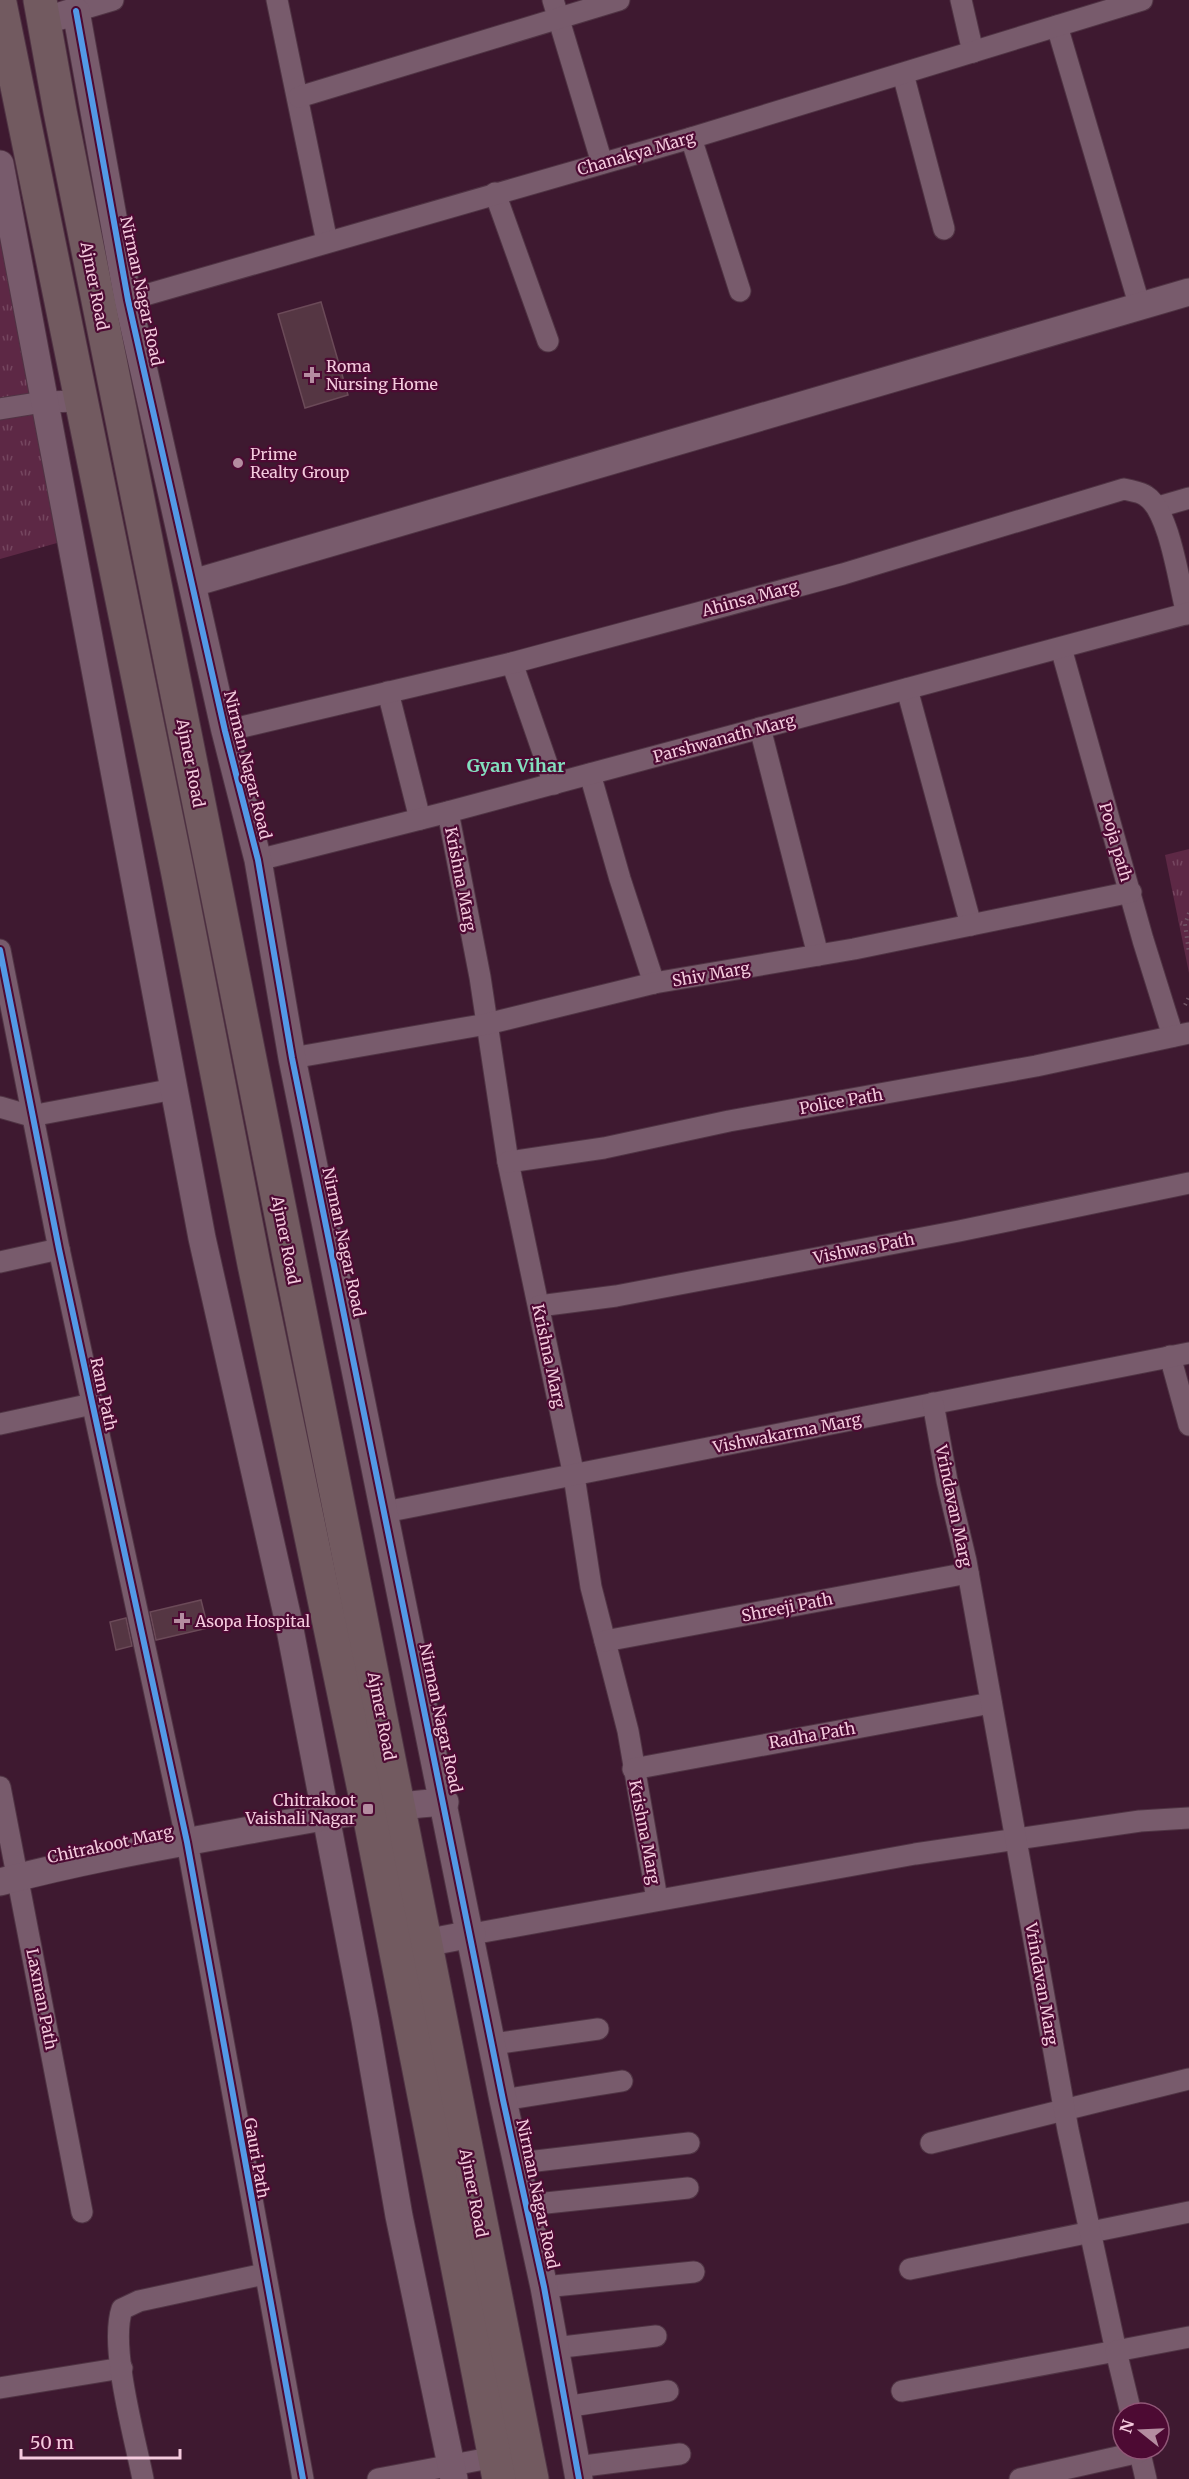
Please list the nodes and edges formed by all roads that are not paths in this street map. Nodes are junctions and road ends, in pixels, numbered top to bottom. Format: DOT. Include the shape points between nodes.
graph roads {
  1 [pos="113,0"];
  2 [pos="277,0"];
  3 [pos="619,0"];
  4 [pos="961,0"];
  5 [pos="1142,0"];
  6 [pos="0,3"];
  7 [pos="556,9"];
  8 [pos="42,11"];
  9 [pos="76,11"];
  10 [pos="1057,26"];
  11 [pos="973,52"];
  12 [pos="903,74"];
  13 [pos="298,97"];
  14 [pos="691,138"];
  15 [pos="602,163"];
  16 [pos="0,164"];
  17 [pos="495,193"];
  18 [pos="944,229"];
  19 [pos="327,242"];
  20 [pos="740,291"];
  21 [pos="1189,292"];
  22 [pos="129,300"];
  23 [pos="1140,307"];
  24 [pos="548,341"];
  25 [pos="81,400"];
  26 [pos="43,402"];
  27 [pos="0,409"];
  28 [pos="1189,498"];
  29 [pos="1158,507"];
  30 [pos="193,583"];
  31 [pos="1188,614"];
  32 [pos="1061,648"];
  33 [pos="512,663"];
  34 [pos="907,689"];
  35 [pos="388,692"];
  36 [pos="760,728"];
  37 [pos="225,731"];
  38 [pos="590,774"];
  39 [pos="554,783"];
  40 [pos="448,812"];
  41 [pos="420,819"];
  42 [pos="258,860"];
  43 [pos="1131,892"];
  44 [pos="971,925"];
  45 [pos="0,951"];
  46 [pos="818,955"];
  47 [pos="654,983"];
  48 [pos="487,1024"];
  49 [pos="1181,1034"];
  50 [pos="292,1058"];
  51 [pos="174,1089"];
  52 [pos="0,1107"];
  53 [pos="31,1116"];
  54 [pos="508,1162"];
  55 [pos="1189,1183"];
  56 [pos="59,1249"];
  57 [pos="0,1262"];
  58 [pos="539,1306"];
  59 [pos="1179,1354"];
  60 [pos="933,1403"];
  61 [pos="92,1404"];
  62 [pos="0,1424"];
  63 [pos="1189,1425"];
  64 [pos="574,1476"];
  65 [pos="385,1512"];
  66 [pos="969,1573"];
  67 [pos="605,1641"];
  68 [pos="991,1703"];
  69 [pos="633,1769"];
  70 [pos="0,1787"];
  71 [pos="445,1803"];
  72 [pos="384,1807"];
  73 [pos="326,1816"];
  74 [pos="1189,1818"];
  75 [pos="1017,1839"];
  76 [pos="187,1842"];
  77 [pos="10,1879"];
  78 [pos="657,1899"];
  79 [pos="472,1934"];
  80 [pos="425,1943"];
  81 [pos="598,2029"];
  82 [pos="493,2044"];
  83 [pos="1189,2079"];
  84 [pos="622,2080"];
  85 [pos="503,2100"];
  86 [pos="1064,2109"];
  87 [pos="689,2143"];
  88 [pos="931,2144"];
  89 [pos="519,2163"];
  90 [pos="688,2188"];
  91 [pos="527,2205"];
  92 [pos="82,2212"];
  93 [pos="1189,2212"];
  94 [pos="1090,2231"];
  95 [pos="910,2269"];
  96 [pos="694,2272"];
  97 [pos="264,2274"];
  98 [pos="544,2287"];
  99 [pos="656,2336"];
  100 [pos="1189,2337"];
  101 [pos="554,2348"];
  102 [pos="1116,2350"];
  103 [pos="122,2368"];
  104 [pos="0,2388"];
  105 [pos="668,2391"];
  106 [pos="902,2391"];
  107 [pos="1128,2401"];
  108 [pos="565,2407"];
  109 [pos="680,2454"];
  110 [pos="1111,2457"];
  111 [pos="1142,2461"];
  112 [pos="497,2468"];
  113 [pos="452,2472"];
  114 [pos="577,2473"];
  115 [pos="142,2479"];
  116 [pos="303,2479"];
  117 [pos="378,2479"];
  118 [pos="531,2479"];
  119 [pos="1020,2479"];
  120 [pos="1146,2479"];
  1 -- 9 [label="street"];
  2 -- 13 [label="street"];
  3 -- 7 [label="street"];
  4 -- 11 [label="street"];
  5 -- 10 [label="street, Chanakya Marg"];
  6 -- 25 [label="highway, Ajmer Road"];
  7 -- 13 [label="street"];
  7 -- 15 [label="street"];
  8 -- 9 [label="street"];
  8 -- 72 [label="highway, Ajmer Road"];
  9 -- 22 [label="street, Nirman Nagar Road"];
  10 -- 11 [label="street, Chanakya Marg"];
  10 -- 23 [label="street"];
  11 -- 12 [label="street, Chanakya Marg"];
  12 -- 14 [label="street, Chanakya Marg"];
  12 -- 18 [label="street"];
  13 -- 19 [label="street"];
  14 -- 15 [label="street, Chanakya Marg"];
  14 -- 20 [label="street"];
  15 -- 17 [label="street, Chanakya Marg"];
  16 -- 26 [label="street"];
  17 -- 19 [label="street, Chanakya Marg"];
  17 -- 24 [label="street"];
  19 -- 22 [label="street, Chanakya Marg"];
  21 -- 23 [label="street"];
  22 -- 30 [label="street, Nirman Nagar Road"];
  23 -- 30 [label="street"];
  25 -- 26 [label="street"];
  25 -- 72 [label="highway, Ajmer Road" via="254,1263"];
  26 -- 27 [label="street"];
  26 -- 51 [label="street"];
  28 -- 29 [label="street"];
  29 -- 31 [label="street" via="1166,524"];
  29 -- 33 [label="street, Ahinsa Marg" via="1145,495 1124,489 843,574"];
  30 -- 37 [label="street, Nirman Nagar Road"];
  31 -- 32 [label="street, Parshwanath Marg"];
  32 -- 34 [label="street, Parshwanath Marg"];
  32 -- 43 [label="street, Pooja path"];
  33 -- 35 [label="street, Ahinsa Marg"];
  33 -- 39 [label="street"];
  34 -- 36 [label="street, Parshwanath Marg"];
  34 -- 44 [label="street"];
  35 -- 37 [label="street, Ahinsa Marg"];
  35 -- 41 [label="street"];
  36 -- 38 [label="street, Parshwanath Marg"];
  36 -- 46 [label="street"];
  37 -- 42 [label="street, Nirman Nagar Road"];
  38 -- 39 [label="street, Parshwanath Marg"];
  38 -- 47 [label="street"];
  39 -- 40 [label="street, Parshwanath Marg"];
  40 -- 41 [label="street, Parshwanath Marg"];
  40 -- 48 [label="street, Krishna Marg"];
  41 -- 42 [label="street, Parshwanath Marg"];
  42 -- 50 [label="street, Nirman Nagar Road"];
  43 -- 44 [label="street, Shiv Marg"];
  43 -- 49 [label="street, Pooja path"];
  44 -- 46 [label="street, Shiv Marg"];
  45 -- 53 [label="street, Ram Path"];
  46 -- 47 [label="street, Shiv Marg"];
  47 -- 48 [label="street, Shiv Marg"];
  48 -- 50 [label="street, Shiv Marg"];
  48 -- 54 [label="street, Krishna Marg"];
  49 -- 54 [label="street, Police Path" via="1036,1066 729,1121 604,1148"];
  50 -- 65 [label="street, Nirman Nagar Road"];
  51 -- 53 [label="street"];
  51 -- 73 [label="street" via="202,1238 288,1619"];
  52 -- 53 [label="street"];
  53 -- 56 [label="street, Ram Path"];
  54 -- 58 [label="street, Krishna Marg"];
  55 -- 58 [label="street, Vishwas Path" via="616,1296"];
  56 -- 57 [label="street"];
  56 -- 61 [label="street, Ram Path"];
  58 -- 64 [label="street, Krishna Marg"];
  59 -- 60 [label="street, Vishwakarma Marg"];
  59 -- 63 [label="street"];
  60 -- 64 [label="street, Vishwakarma Marg"];
  60 -- 66 [label="street, Vrindavan Marg"];
  61 -- 62 [label="street"];
  61 -- 76 [label="street, Ram Path"];
  64 -- 65 [label="street, Vishwakarma Marg"];
  64 -- 67 [label="street, Krishna Marg" via="591,1587"];
  65 -- 71 [label="street, Nirman Nagar Road"];
  66 -- 67 [label="street, Shreeji Path"];
  66 -- 68 [label="street, Vrindavan Marg"];
  67 -- 69 [label="street, Krishna Marg" via="628,1731"];
  68 -- 69 [label="street, Radha Path"];
  68 -- 75 [label="street, Vrindavan Marg"];
  69 -- 78 [label="street, Krishna Marg"];
  70 -- 77 [label="street, Laxman Path"];
  71 -- 72 [label="street, Chitrakoot Marg"];
  71 -- 79 [label="street, Nirman Nagar Road"];
  72 -- 73 [label="street, Chitrakoot Marg"];
  72 -- 80 [label="highway, Ajmer Road"];
  72 -- 112 [label="highway, Ajmer Road"];
  73 -- 76 [label="street, Chitrakoot Marg"];
  73 -- 113 [label="street" via="399,2216"];
  74 -- 75 [label="street"];
  75 -- 78 [label="street"];
  75 -- 86 [label="street, Vrindavan Marg"];
  76 -- 77 [label="street, Chitrakoot Marg"];
  76 -- 97 [label="street, Gauri Path"];
  77 -- 92 [label="street, Laxman Path"];
  78 -- 79 [label="street"];
  79 -- 80 [label="street"];
  79 -- 82 [label="street, Nirman Nagar Road"];
  80 -- 118 [label="highway, Ajmer Road"];
  81 -- 82 [label="street"];
  82 -- 85 [label="street, Nirman Nagar Road"];
  83 -- 86 [label="street"];
  84 -- 85 [label="street"];
  85 -- 89 [label="street, Nirman Nagar Road"];
  86 -- 88 [label="street"];
  86 -- 94 [label="street, Vrindavan Marg"];
  87 -- 89 [label="street"];
  89 -- 91 [label="street, Nirman Nagar Road"];
  90 -- 91 [label="street"];
  91 -- 98 [label="street, Nirman Nagar Road"];
  93 -- 94 [label="street"];
  94 -- 95 [label="street"];
  94 -- 102 [label="street, Vrindavan Marg"];
  96 -- 98 [label="street"];
  97 -- 103 [label="street" via="139,2301 122,2309"];
  97 -- 116 [label="street, Gauri Path"];
  98 -- 101 [label="street, Nirman Nagar Road"];
  99 -- 101 [label="street"];
  100 -- 102 [label="street"];
  101 -- 108 [label="street, Nirman Nagar Road"];
  102 -- 106 [label="street"];
  102 -- 107 [label="street, Vrindavan Marg"];
  103 -- 104 [label="street"];
  103 -- 115 [label="street"];
  105 -- 108 [label="street"];
  108 -- 114 [label="street, Nirman Nagar Road"];
  109 -- 114 [label="street"];
  110 -- 119 [label="street"];
  111 -- 120 [label="street"];
  112 -- 113 [label="street"];
  113 -- 117 [label="street"];
}
